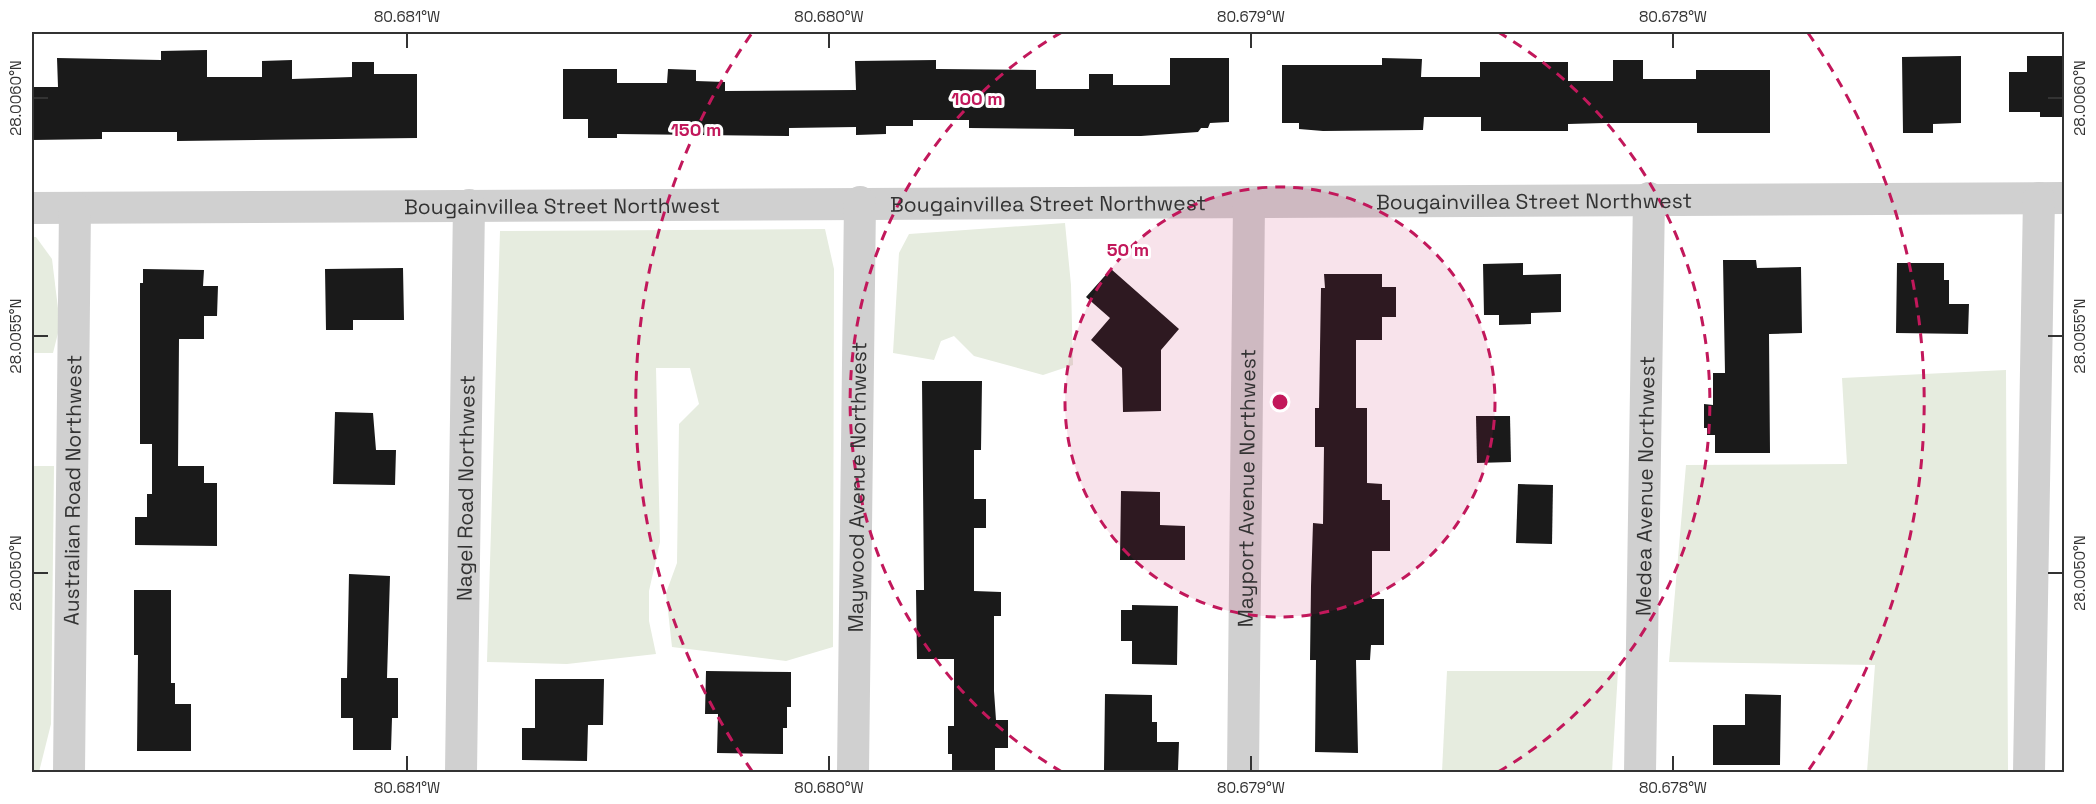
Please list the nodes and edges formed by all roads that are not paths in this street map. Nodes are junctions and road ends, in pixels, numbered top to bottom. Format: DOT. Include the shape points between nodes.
graph roads {
  1 [pos="1649,198"];
  2 [pos="2052,198"];
  3 [pos="860,202"];
  4 [pos="1249,203"];
  5 [pos="469,206"];
  6 [pos="32,208"];
  7 [pos="75,208"];
  8 [pos="69,772"];
  9 [pos="461,772"];
  10 [pos="853,772"];
  11 [pos="1244,772"];
  12 [pos="1640,772"];
  13 [pos="2030,772"];
  1 -- 2 [label="street, Bougainvillea Street Northwest"];
  1 -- 4 [label="street, Bougainvillea Street Northwest"];
  1 -- 12 [label="street, Medea Avenue Northwest"];
  2 -- 13 [label="street"];
  3 -- 4 [label="street, Bougainvillea Street Northwest"];
  3 -- 5 [label="street, Bougainvillea Street Northwest"];
  3 -- 10 [label="street, Maywood Avenue Northwest"];
  4 -- 11 [label="street, Mayport Avenue Northwest"];
  5 -- 7 [label="street, Bougainvillea Street Northwest"];
  5 -- 9 [label="street, Nagel Road Northwest"];
  6 -- 7 [label="street, Bougainvillea Street Northwest"];
  7 -- 8 [label="street, Australian Road Northwest"];
}
